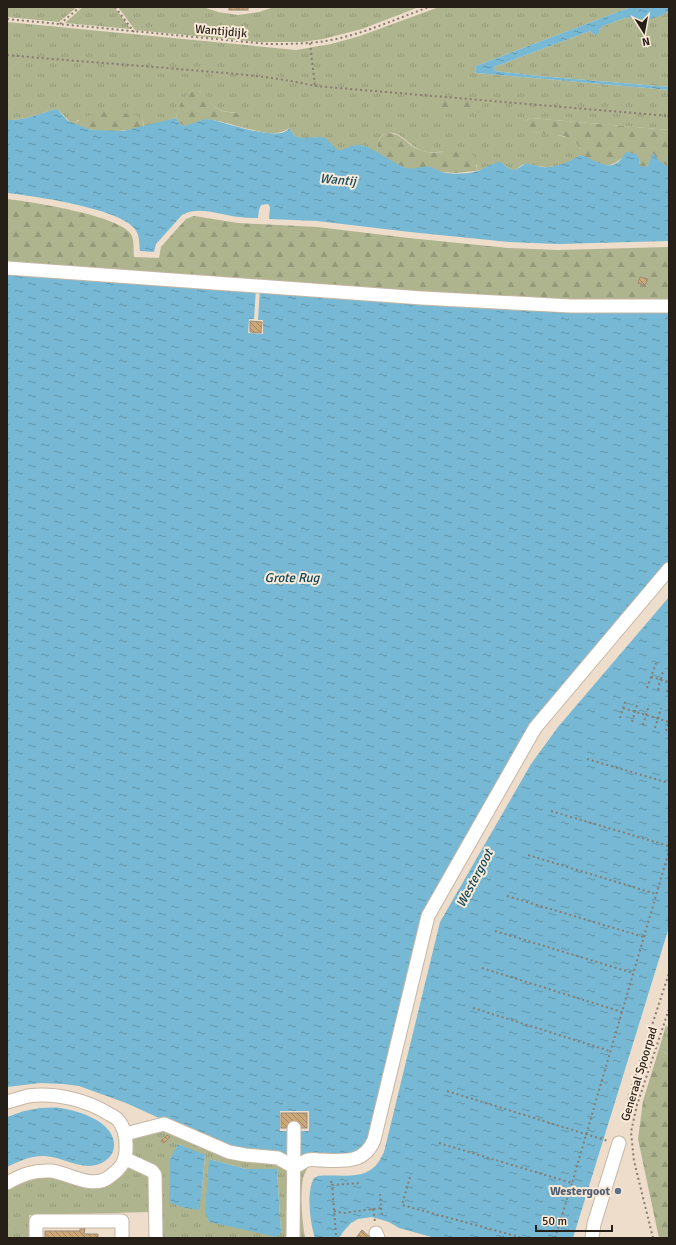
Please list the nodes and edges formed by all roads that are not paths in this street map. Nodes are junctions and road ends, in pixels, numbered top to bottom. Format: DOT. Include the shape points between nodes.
graph roads {
  1 [pos="7,268"];
  2 [pos="669,306"];
  3 [pos="669,569"];
  4 [pos="7,1102"];
  5 [pos="294,1128"];
  6 [pos="126,1134"];
  7 [pos="614,1142"];
  8 [pos="126,1159"];
  9 [pos="294,1167"];
  10 [pos="7,1182"];
  11 [pos="36,1238"];
  12 [pos="122,1238"];
  13 [pos="156,1238"];
  14 [pos="293,1238"];
  15 [pos="592,1238"];
  1 -- 2 [label="lane" via="422,298 571,306"];
  3 -- 9 [label="lane" via="535,728 428,916 372,1145 366,1153 357,1158 346,1161 309,1160"];
  4 -- 6 [label="lane" via="28,1096 59,1096 86,1102 119,1120"];
  5 -- 9 [label="lane"];
  6 -- 8 [label="lane"];
  6 -- 9 [label="lane" via="164,1124 229,1152 278,1158"];
  7 -- 15 [label="lane"];
  8 -- 10 [label="lane" via="119,1169 99,1182 89,1182 50,1171 26,1173"];
  8 -- 13 [label="lane" via="152,1170 155,1175"];
  9 -- 14 [label="lane"];
  11 -- 12 [label="lane" via="36,1221 122,1222"];
}
